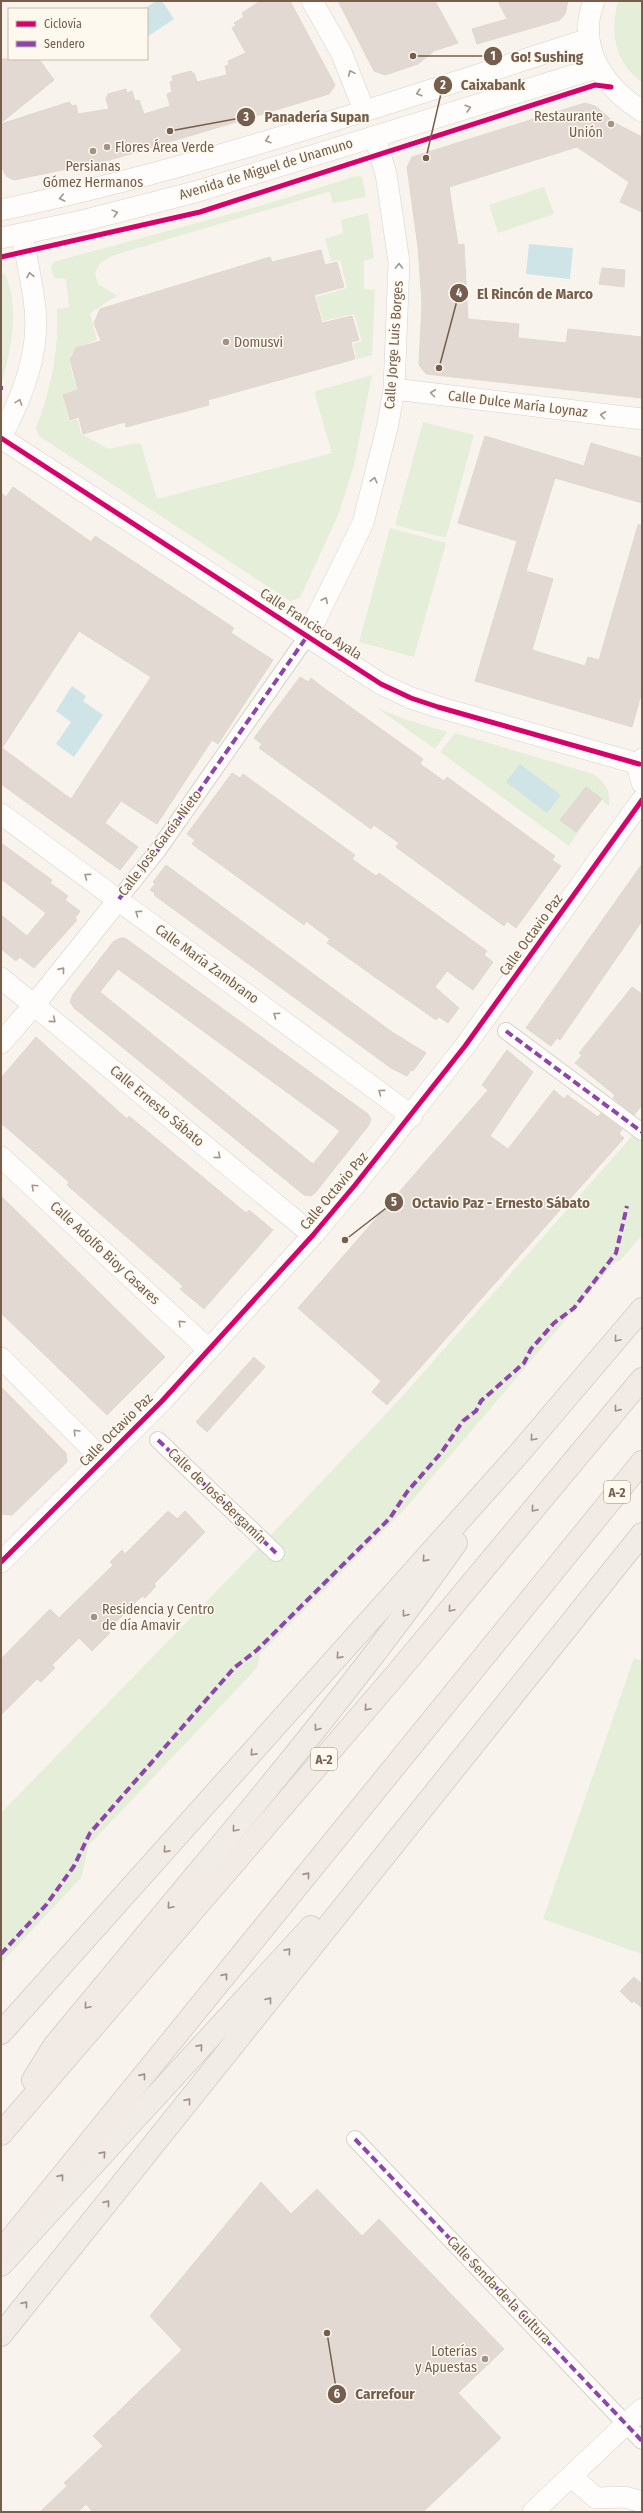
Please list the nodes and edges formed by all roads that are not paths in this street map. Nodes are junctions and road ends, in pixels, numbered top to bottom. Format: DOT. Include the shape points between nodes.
graph roads {
  1 [pos="312,1"];
  2 [pos="594,1"];
  3 [pos="589,39"];
  4 [pos="597,68"];
  5 [pos="364,110"];
  6 [pos="642,111"];
  7 [pos="375,137"];
  8 [pos="1,210"];
  9 [pos="22,234"];
  10 [pos="1,238"];
  11 [pos="394,389"];
  12 [pos="642,419"];
  13 [pos="1,437"];
  14 [pos="308,635"];
  15 [pos="641,768"];
  16 [pos="642,800"];
  17 [pos="1,814"];
  18 [pos="119,899"];
  19 [pos="1,978"];
  20 [pos="34,1005"];
  21 [pos="506,1031"];
  22 [pos="1,1043"];
  23 [pos="412,1116"];
  24 [pos="642,1132"];
  25 [pos="1,1157"];
  26 [pos="313,1235"];
  27 [pos="642,1309"];
  28 [pos="209,1350"];
  29 [pos="1,1358"];
  30 [pos="642,1379"];
  31 [pos="158,1440"];
  32 [pos="516,1457"];
  33 [pos="103,1460"];
  34 [pos="642,1462"];
  35 [pos="642,1534"];
  36 [pos="276,1553"];
  37 [pos="3,1556"];
  38 [pos="448,1776"];
  39 [pos="45,1987"];
  40 [pos="1,2026"];
  41 [pos="1,2033"];
  42 [pos="1,2134"];
  43 [pos="355,2139"];
  44 [pos="1,2251"];
  45 [pos="1,2265"];
  46 [pos="1,2335"];
  47 [pos="642,2409"];
  48 [pos="626,2424"];
  49 [pos="642,2441"];
  50 [pos="570,2476"];
  51 [pos="642,2502"];
  52 [pos="533,2512"];
  5 -- 1 [label="street, one-way" via="341,52"];
  2 -- 3 [label="street" via="590,10"];
  3 -- 4 [label="street"];
  3 -- 5 [label="street, Avenida de Miguel de Unamuno, one-way"];
  4 -- 6 [label="street" via="622,98"];
  7 -- 4 [label="street, Avenida de Miguel de Unamuno, one-way"];
  5 -- 8 [label="street, Avenida de Miguel de Unamuno, one-way" via="188,165 78,194"];
  9 -- 7 [label="street, Avenida de Miguel de Unamuno, one-way" via="195,192"];
  11 -- 7 [label="street, Calle Jorge Luis Borges, one-way" via="399,262 386,174"];
  9 -- 10 [label="street, Avenida de Miguel de Unamuno"];
  13 -- 9 [label="street, one-way" via="17,408 26,381 35,337 35,302"];
  12 -- 11 [label="street, Calle Dulce María Loynaz, one-way"];
  14 -- 11 [label="street, Calle Jorge Luis Borges, one-way" via="363,523 388,424"];
  13 -- 14 [label="street, Calle Francisco Ayala"];
  14 -- 15 [label="street, Calle Francisco Ayala" via="381,684 412,698"];
  14 -- 18 [label="street, Calle José García Nieto" via="158,850"];
  16 -- 23 [label="street, Calle Octavio Paz"];
  18 -- 17 [label="street, Calle María Zambrano, one-way"];
  20 -- 18 [label="street, Calle José García Nieto, one-way"];
  23 -- 18 [label="street, Calle María Zambrano, one-way"];
  19 -- 20 [label="street, Calle Ernesto Sábato"];
  20 -- 22 [label="street, Calle José García Nieto"];
  20 -- 26 [label="street, Calle Ernesto Sábato, one-way"];
  21 -- 24 [label="street"];
  23 -- 26 [label="street, Calle Octavio Paz"];
  28 -- 25 [label="street, Calle Adolfo Bioy Casares, one-way"];
  26 -- 28 [label="street, Calle Octavio Paz"];
  27 -- 32 [label="highway, one-way"];
  28 -- 33 [label="street, Calle Octavio Paz"];
  33 -- 29 [label="street, one-way"];
  30 -- 42 [label="highway, A-2, one-way" via="392,1679"];
  31 -- 36 [label="street, Calle de José Bergamín"];
  32 -- 39 [label="highway, one-way"];
  32 -- 42 [label="highway, one-way" via="419,1595 332,1709 54,2046"];
  33 -- 37 [label="street, Calle Octavio Paz"];
  44 -- 34 [label="highway, A-2, one-way"];
  35 -- 38 [label="highway"];
  45 -- 38 [label="highway, one-way"];
  46 -- 38 [label="highway, one-way"];
  39 -- 40 [label="highway"];
  39 -- 41 [label="highway"];
  43 -- 48 [label="street, Calle Senda de la Cultura"];
  47 -- 48 [label="street"];
  48 -- 49 [label="street, Calle Senda de la Cultura"];
  48 -- 50 [label="street"];
  50 -- 51 [label="street" via="596,2498 625,2497"];
  50 -- 52 [label="street"];
}
